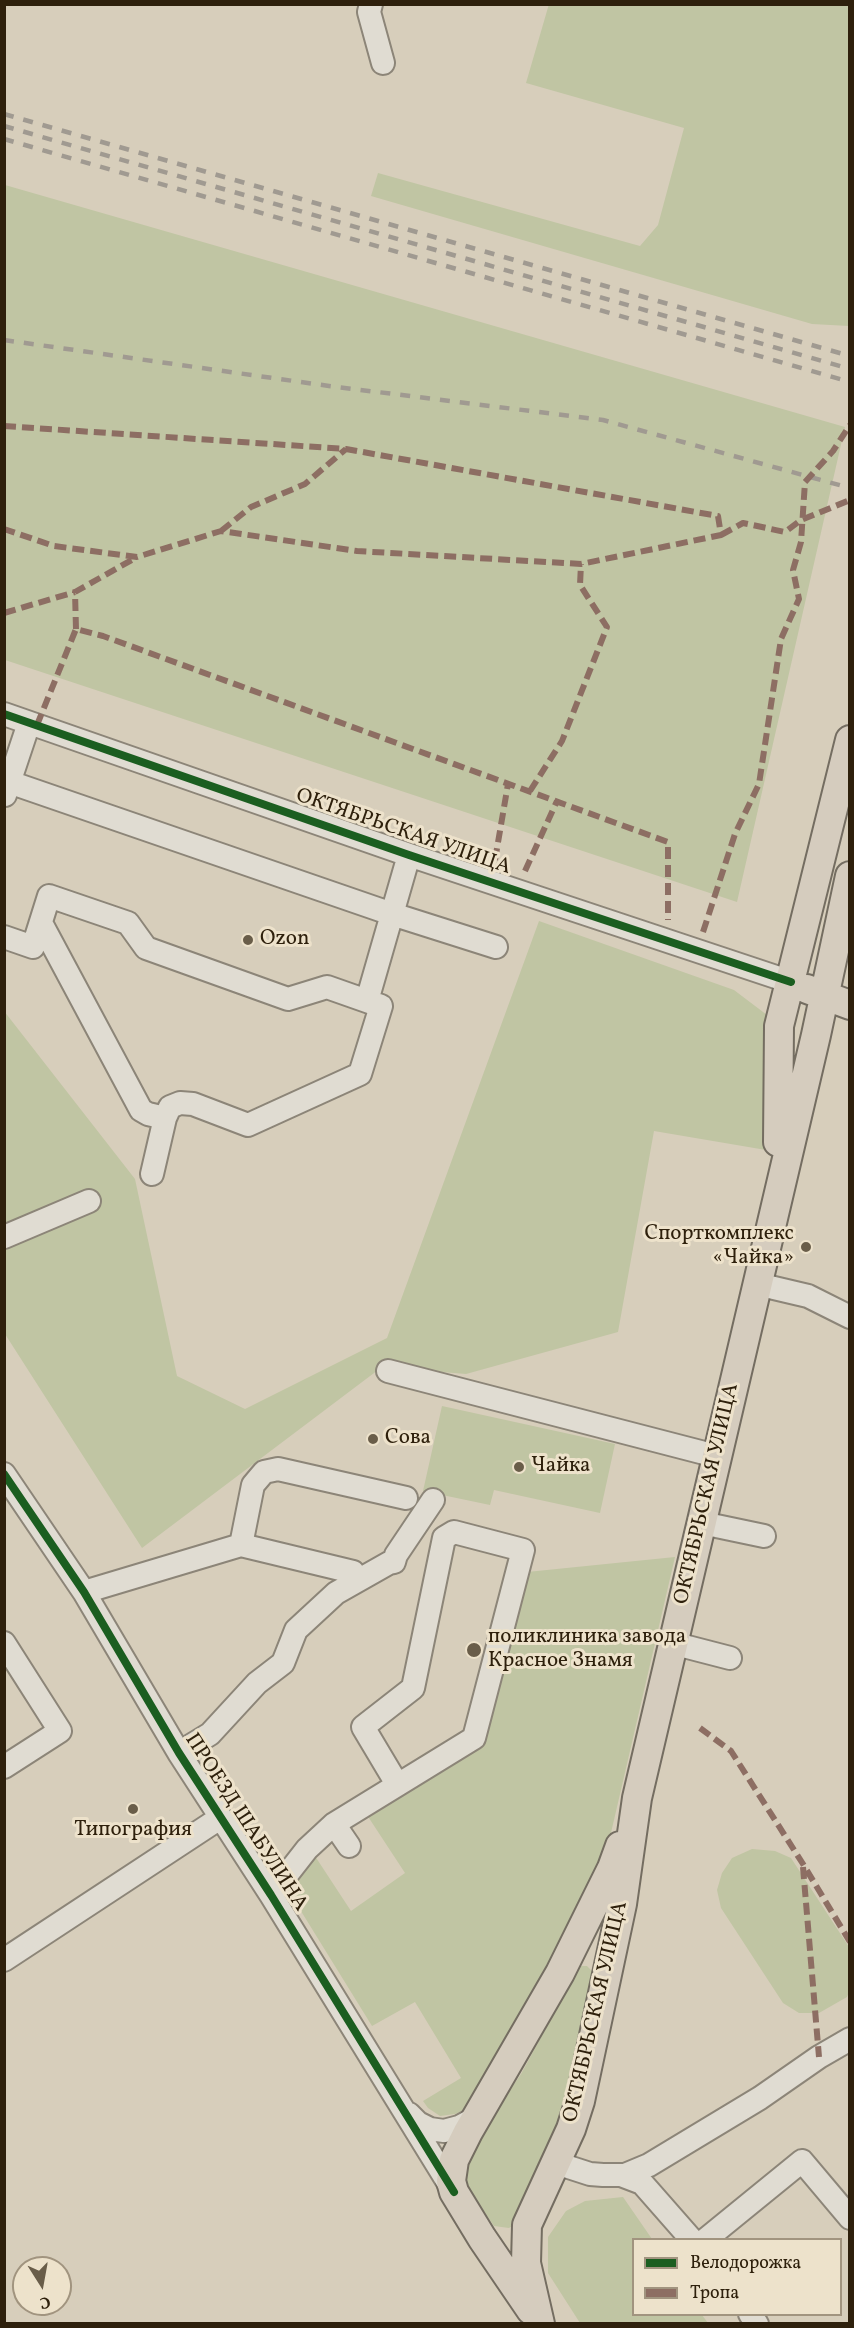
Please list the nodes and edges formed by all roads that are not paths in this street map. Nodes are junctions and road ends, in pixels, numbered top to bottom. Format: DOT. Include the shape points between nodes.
graph roads {
  1 [pos="371,4"];
  2 [pos="383,63"];
  3 [pos="4,714"];
  4 [pos="29,723"];
  5 [pos="849,740"];
  6 [pos="7,789"];
  7 [pos="409,855"];
  8 [pos="849,876"];
  9 [pos="392,914"];
  10 [pos="40,923"];
  11 [pos="4,937"];
  12 [pos="496,947"];
  13 [pos="791,982"];
  14 [pos="367,1001"];
  15 [pos="837,1001"];
  16 [pos="165,1118"];
  17 [pos="152,1174"];
  18 [pos="778,1189"];
  19 [pos="89,1201"];
  20 [pos="4,1237"];
  21 [pos="757,1284"];
  22 [pos="849,1317"];
  23 [pos="388,1371"];
  24 [pos="716,1455"];
  25 [pos="4,1474"];
  26 [pos="406,1498"];
  27 [pos="433,1500"];
  28 [pos="702,1523"];
  29 [pos="764,1536"];
  30 [pos="241,1545"];
  31 [pos="353,1572"];
  32 [pos="84,1593"];
  33 [pos="4,1643"];
  34 [pos="672,1643"];
  35 [pos="730,1658"];
  36 [pos="179,1753"];
  37 [pos="4,1767"];
  38 [pos="397,1784"];
  39 [pos="637,1798"];
  40 [pos="220,1818"];
  41 [pos="334,1824"];
  42 [pos="349,1846"];
  43 [pos="271,1895"];
  44 [pos="4,1960"];
  45 [pos="849,2039"];
  46 [pos="401,2107"];
  47 [pos="477,2117"];
  48 [pos="556,2163"];
  49 [pos="621,2175"];
  50 [pos="454,2192"];
  51 [pos="849,2218"];
  52 [pos="527,2225"];
  53 [pos="482,2238"];
  54 [pos="690,2238"];
  55 [pos="707,2238"];
  56 [pos="540,2324"];
  1 -- 2 [label="street" via="369,12"];
  3 -- 4 [label="street, ОКТЯБРЬСКАЯ УЛИЦА"];
  4 -- 6 [label="street"];
  4 -- 7 [label="street, ОКТЯБРЬСКАЯ УЛИЦА"];
  5 -- 13 [label="main road"];
  6 -- 9 [label="street"];
  7 -- 9 [label="street"];
  7 -- 13 [label="street, ОКТЯБРЬСКАЯ УЛИЦА"];
  8 -- 15 [label="main road"];
  9 -- 12 [label="street"];
  9 -- 14 [label="street"];
  10 -- 11 [label="street" via="33,947"];
  10 -- 14 [label="street" via="49,896 128,923 146,948 288,999 327,987"];
  10 -- 16 [label="street" via="141,1110"];
  13 -- 15 [label="main road, ОКТЯБРЬСКАЯ УЛИЦА"];
  13 -- 18 [label="main road, ОКТЯБРЬСКАЯ УЛИЦА" via="779,1026"];
  14 -- 16 [label="street" via="381,1006 360,1074 248,1125 186,1103 170,1107"];
  15 -- 18 [label="main road, ОКТЯБРЬСКАЯ УЛИЦА"];
  16 -- 17 [label="street"];
  18 -- 21 [label="main road, ОКТЯБРЬСКАЯ УЛИЦА"];
  19 -- 20 [label="street"];
  21 -- 22 [label="street" via="808,1296"];
  21 -- 24 [label="main road, ОКТЯБРЬСКАЯ УЛИЦА"];
  23 -- 24 [label="street"];
  24 -- 28 [label="main road, ОКТЯБРЬСКАЯ УЛИЦА"];
  25 -- 32 [label="street, ПРОЕЗД ШАБУЛИНА"];
  26 -- 30 [label="street" via="278,1469 264,1472 253,1485"];
  27 -- 36 [label="street" via="394,1563 336,1593 296,1630 283,1663 257,1683 210,1734"];
  28 -- 29 [label="street"];
  28 -- 34 [label="main road, ОКТЯБРЬСКАЯ УЛИЦА"];
  30 -- 31 [label="street"];
  30 -- 32 [label="street"];
  32 -- 36 [label="street, ПРОЕЗД ШАБУЛИНА"];
  33 -- 37 [label="street" via="60,1731"];
  34 -- 35 [label="street"];
  34 -- 39 [label="main road, ОКТЯБРЬСКАЯ УЛИЦА"];
  36 -- 40 [label="street, ПРОЕЗД ШАБУЛИНА"];
  38 -- 38 [label="street" via="474,1738 523,1550 454,1532 444,1538 413,1688 363,1726"];
  38 -- 41 [label="street"];
  39 -- 47 [label="main road, ОКТЯБРЬСКАЯ УЛИЦА" via="612,1868 588,1918"];
  39 -- 48 [label="main road, ОКТЯБРЬСКАЯ УЛИЦА" via="622,1904 580,2101"];
  40 -- 43 [label="street, ПРОЕЗД ШАБУЛИНА"];
  40 -- 44 [label="street"];
  41 -- 42 [label="street"];
  41 -- 43 [label="street" via="307,1849"];
  43 -- 46 [label="street, ПРОЕЗД ШАБУЛИНА"];
  45 -- 49 [label="street" via="649,2165"];
  46 -- 47 [label="street" via="418,2123 444,2131"];
  46 -- 50 [label="street, ПРОЕЗД ШАБУЛИНА"];
  47 -- 50 [label="main road, ОКТЯБРЬСКАЯ УЛИЦА" via="454,2160"];
  48 -- 49 [label="street" via="590,2175"];
  48 -- 52 [label="main road, ОКТЯБРЬСКАЯ УЛИЦА"];
  49 -- 54 [label="street" via="642,2183"];
  50 -- 53 [label="main road, ПРОЕЗД ШАБУЛИНА"];
  51 -- 55 [label="street" via="802,2161"];
  52 -- 53 [label="main road" via="508,2241"];
  52 -- 56 [label="main road, ОКТЯБРЬСКАЯ УЛИЦА" via="526,2263"];
  53 -- 56 [label="main road, ПРОЕЗД ШАБУЛИНА"];
}
